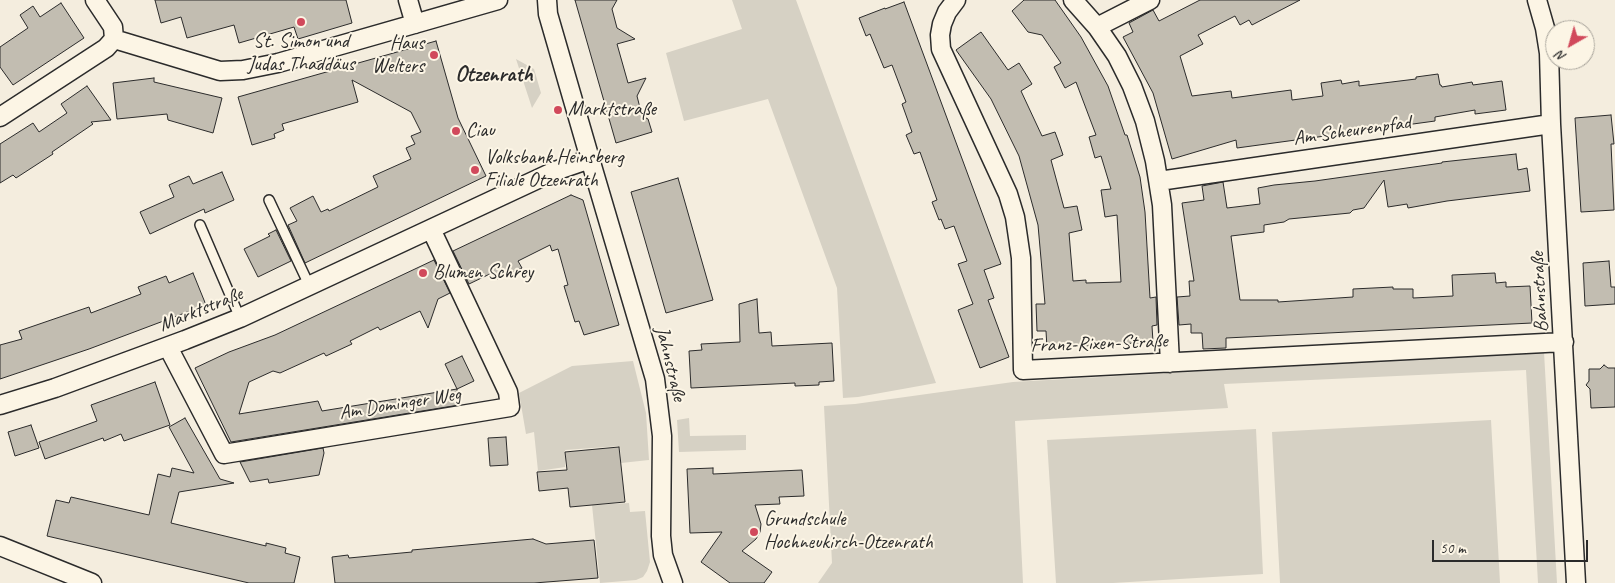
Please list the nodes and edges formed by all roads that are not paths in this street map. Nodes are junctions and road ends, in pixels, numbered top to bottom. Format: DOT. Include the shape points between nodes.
graph roads {
  1 [pos="94,0"];
  2 [pos="408,0"];
  3 [pos="498,0"];
  4 [pos="547,0"];
  5 [pos="956,0"];
  6 [pos="1073,0"];
  7 [pos="1150,0"];
  8 [pos="1537,0"];
  9 [pos="415,24"];
  10 [pos="1097,28"];
  11 [pos="114,40"];
  12 [pos="0,117"];
  13 [pos="1551,124"];
  14 [pos="590,160"];
  15 [pos="1159,181"];
  16 [pos="269,200"];
  17 [pos="200,225"];
  18 [pos="431,229"];
  19 [pos="310,287"];
  20 [pos="240,318"];
  21 [pos="1564,342"];
  22 [pos="168,347"];
  23 [pos="1170,363"];
  24 [pos="0,405"];
  25 [pos="0,546"];
  26 [pos="92,583"];
  27 [pos="672,583"];
  28 [pos="1576,583"];
  1 -- 11 [label="street" via="113,26"];
  2 -- 9 [label="street"];
  3 -- 9 [label="street"];
  4 -- 14 [label="street" via="548,14"];
  5 -- 23 [label="street, Franz-Rixen-Straße" via="942,24 941,49 1013,211 1021,258 1023,370"];
  6 -- 10 [label="street"];
  7 -- 10 [label="street"];
  8 -- 13 [label="street, Bahnstraße" via="1548,42"];
  9 -- 11 [label="street" via="278,63 236,71 220,70"];
  10 -- 15 [label="street" via="1117,56 1138,99"];
  11 -- 12 [label="street"];
  13 -- 15 [label="street, Am Scheurenpfad"];
  13 -- 21 [label="street, Bahnstraße"];
  14 -- 18 [label="street, Marktstraße" via="555,171"];
  14 -- 27 [label="street, Jahnstraße" via="658,394 663,450 661,536"];
  15 -- 23 [label="street"];
  16 -- 19 [label="lane"];
  17 -- 20 [label="lane"];
  18 -- 19 [label="street, Marktstraße"];
  18 -- 22 [label="street, Am Dominger Weg" via="508,392 510,407 224,454"];
  19 -- 20 [label="street, Marktstraße"];
  20 -- 22 [label="street, Marktstraße"];
  21 -- 23 [label="street, Franz-Rixen-Straße"];
  21 -- 28 [label="street, Bahnstraße"];
  22 -- 24 [label="street, Marktstraße"];
  25 -- 26 [label="street"];
}
